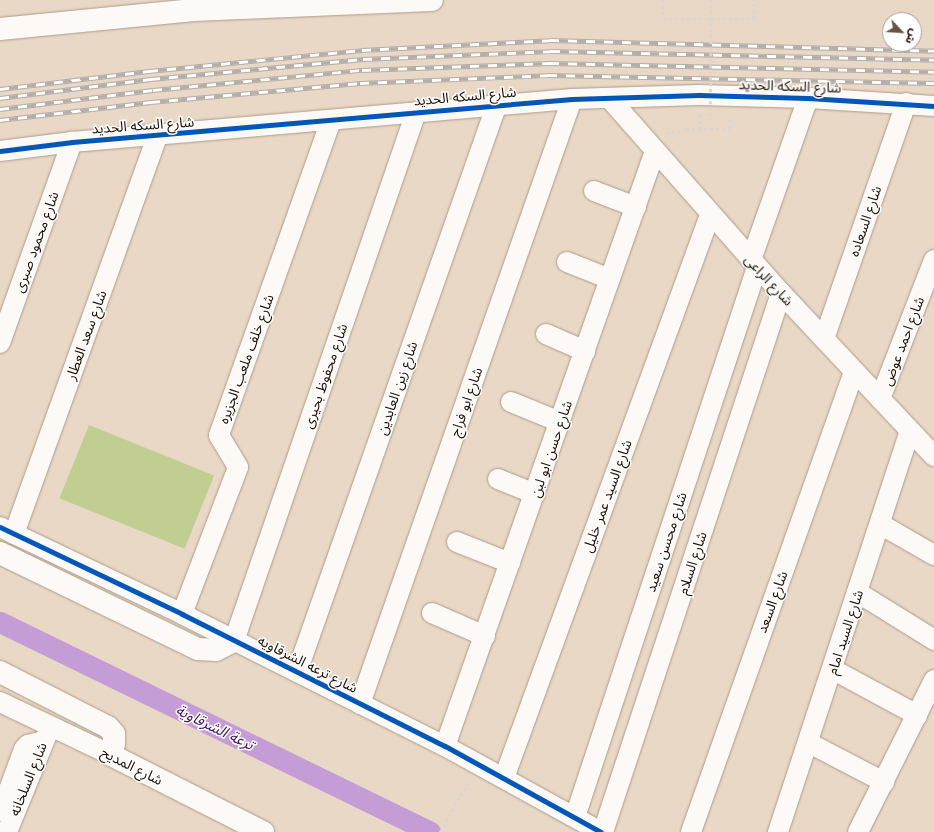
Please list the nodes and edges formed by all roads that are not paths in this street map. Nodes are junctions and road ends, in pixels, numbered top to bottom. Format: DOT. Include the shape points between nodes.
graph roads {
  1 [pos="432,0"];
  2 [pos="0,29"];
  3 [pos="808,98"];
  4 [pos="572,99"];
  5 [pos="610,99"];
  6 [pos="906,103"];
  7 [pos="498,104"];
  8 [pos="934,106"];
  9 [pos="416,112"];
  10 [pos="331,121"];
  11 [pos="157,136"];
  12 [pos="72,142"];
  13 [pos="652,147"];
  14 [pos="0,151"];
  15 [pos="594,191"];
  16 [pos="636,207"];
  17 [pos="710,215"];
  18 [pos="934,260"];
  19 [pos="567,262"];
  20 [pos="754,263"];
  21 [pos="610,279"];
  22 [pos="781,293"];
  23 [pos="546,334"];
  24 [pos="824,339"];
  25 [pos="0,343"];
  26 [pos="585,351"];
  27 [pos="854,371"];
  28 [pos="880,399"];
  29 [pos="511,402"];
  30 [pos="560,422"];
  31 [pos="910,431"];
  32 [pos="934,456"];
  33 [pos="498,479"];
  34 [pos="535,494"];
  35 [pos="880,524"];
  36 [pos="7,530"];
  37 [pos="457,542"];
  38 [pos="0,553"];
  39 [pos="934,555"];
  40 [pos="510,563"];
  41 [pos="857,592"];
  42 [pos="432,613"];
  43 [pos="182,614"];
  44 [pos="485,636"];
  45 [pos="934,640"];
  46 [pos="234,641"];
  47 [pos="832,669"];
  48 [pos="0,672"];
  49 [pos="297,672"];
  50 [pos="934,680"];
  51 [pos="0,702"];
  52 [pos="360,704"];
  53 [pos="917,715"];
  54 [pos="47,734"];
  55 [pos="809,742"];
  56 [pos="445,746"];
  57 [pos="109,754"];
  58 [pos="504,778"];
  59 [pos="884,782"];
  60 [pos="1,811"];
  61 [pos="575,817"];
  62 [pos="7,832"];
  63 [pos="263,832"];
  64 [pos="602,832"];
  65 [pos="691,832"];
  66 [pos="778,832"];
  67 [pos="858,832"];
  1 -- 2 [label="main road" via="194,10"];
  3 -- 5 [label="street, شارع السكه الحديد" via="699,95"];
  3 -- 6 [label="street, شارع السكه الحديد"];
  3 -- 20 [label="street, شارع محسن سعيد"];
  4 -- 5 [label="street, شارع السكه الحديد"];
  4 -- 7 [label="street, شارع السكه الحديد"];
  4 -- 52 [label="street, شارع ابو فراج"];
  5 -- 13 [label="street, شارع الراعى"];
  6 -- 8 [label="street, شارع السكه الحديد"];
  6 -- 24 [label="street, شارع السعاده"];
  7 -- 9 [label="street, شارع السكه الحديد"];
  7 -- 49 [label="street, شارع زين العابدين"];
  9 -- 10 [label="street, شارع السكه الحديد"];
  9 -- 46 [label="street, شارع محفوظ بحيرى"];
  10 -- 11 [label="street, شارع السكه الحديد"];
  10 -- 43 [label="street, شارع خلف ملعب الجزيره" via="219,436 238,467"];
  11 -- 12 [label="street, شارع السكه الحديد"];
  11 -- 36 [label="street, شارع سعد العطار"];
  12 -- 14 [label="street, شارع السكه الحديد"];
  12 -- 25 [label="street, شارع محمود صبرى"];
  13 -- 16 [label="street, شارع حسن ابو لبن"];
  13 -- 17 [label="street, شارع الراعى"];
  15 -- 16 [label="street"];
  16 -- 21 [label="street, شارع حسن ابو لبن"];
  17 -- 20 [label="street, شارع الراعى"];
  17 -- 58 [label="street, شارع السيد عمر خليل"];
  18 -- 28 [label="street, شارع احمد عوض"];
  19 -- 21 [label="street"];
  20 -- 22 [label="street, شارع الراعى"];
  20 -- 61 [label="street, شارع محسن سعيد"];
  21 -- 26 [label="street, شارع حسن ابو لبن"];
  22 -- 24 [label="street, شارع الراعى"];
  22 -- 64 [label="street, شارع السلام"];
  23 -- 26 [label="street"];
  24 -- 27 [label="street, شارع الراعى"];
  26 -- 30 [label="street, شارع حسن ابو لبن"];
  27 -- 28 [label="street, شارع الراعى"];
  27 -- 65 [label="street, شارع السعد"];
  28 -- 31 [label="street, شارع الراعى"];
  29 -- 30 [label="street"];
  30 -- 34 [label="street, شارع حسن ابو لبن"];
  31 -- 32 [label="street, شارع الراعى"];
  31 -- 35 [label="street, شارع السيد امام"];
  33 -- 34 [label="street"];
  34 -- 40 [label="street, شارع حسن ابو لبن"];
  35 -- 39 [label="street"];
  35 -- 41 [label="street, شارع السيد امام"];
  36 -- 43 [label="street, شارع ترعه الشرقاويه"];
  37 -- 40 [label="street"];
  38 -- 46 [label="main road" via="198,649 216,650"];
  40 -- 44 [label="street, شارع حسن ابو لبن"];
  41 -- 45 [label="street"];
  41 -- 47 [label="street, شارع السيد امام"];
  42 -- 44 [label="street"];
  43 -- 46 [label="street, شارع ترعه الشرقاويه"];
  44 -- 56 [label="street, شارع حسن ابو لبن"];
  46 -- 49 [label="street, شارع ترعه الشرقاويه"];
  47 -- 53 [label="street"];
  47 -- 55 [label="street, شارع السيد امام"];
  48 -- 57 [label="main road" via="108,727 114,734 114,744"];
  49 -- 52 [label="street, شارع ترعه الشرقاويه"];
  50 -- 53 [label="street"];
  51 -- 54 [label="street, شارع المديح"];
  52 -- 56 [label="street, شارع ترعه الشرقاويه"];
  53 -- 59 [label="street"];
  54 -- 57 [label="street, شارع المديح"];
  54 -- 60 [label="street" via="24,749"];
  54 -- 62 [label="street, شارع السلخانه"];
  55 -- 59 [label="street"];
  55 -- 66 [label="street, شارع السيد امام"];
  56 -- 58 [label="street, شارع ترعه الشرقاويه"];
  57 -- 63 [label="main road, شارع المديح"];
  58 -- 61 [label="street, شارع ترعه الشرقاويه"];
  59 -- 67 [label="street"];
  61 -- 64 [label="street, شارع ترعه الشرقاويه"];
}
